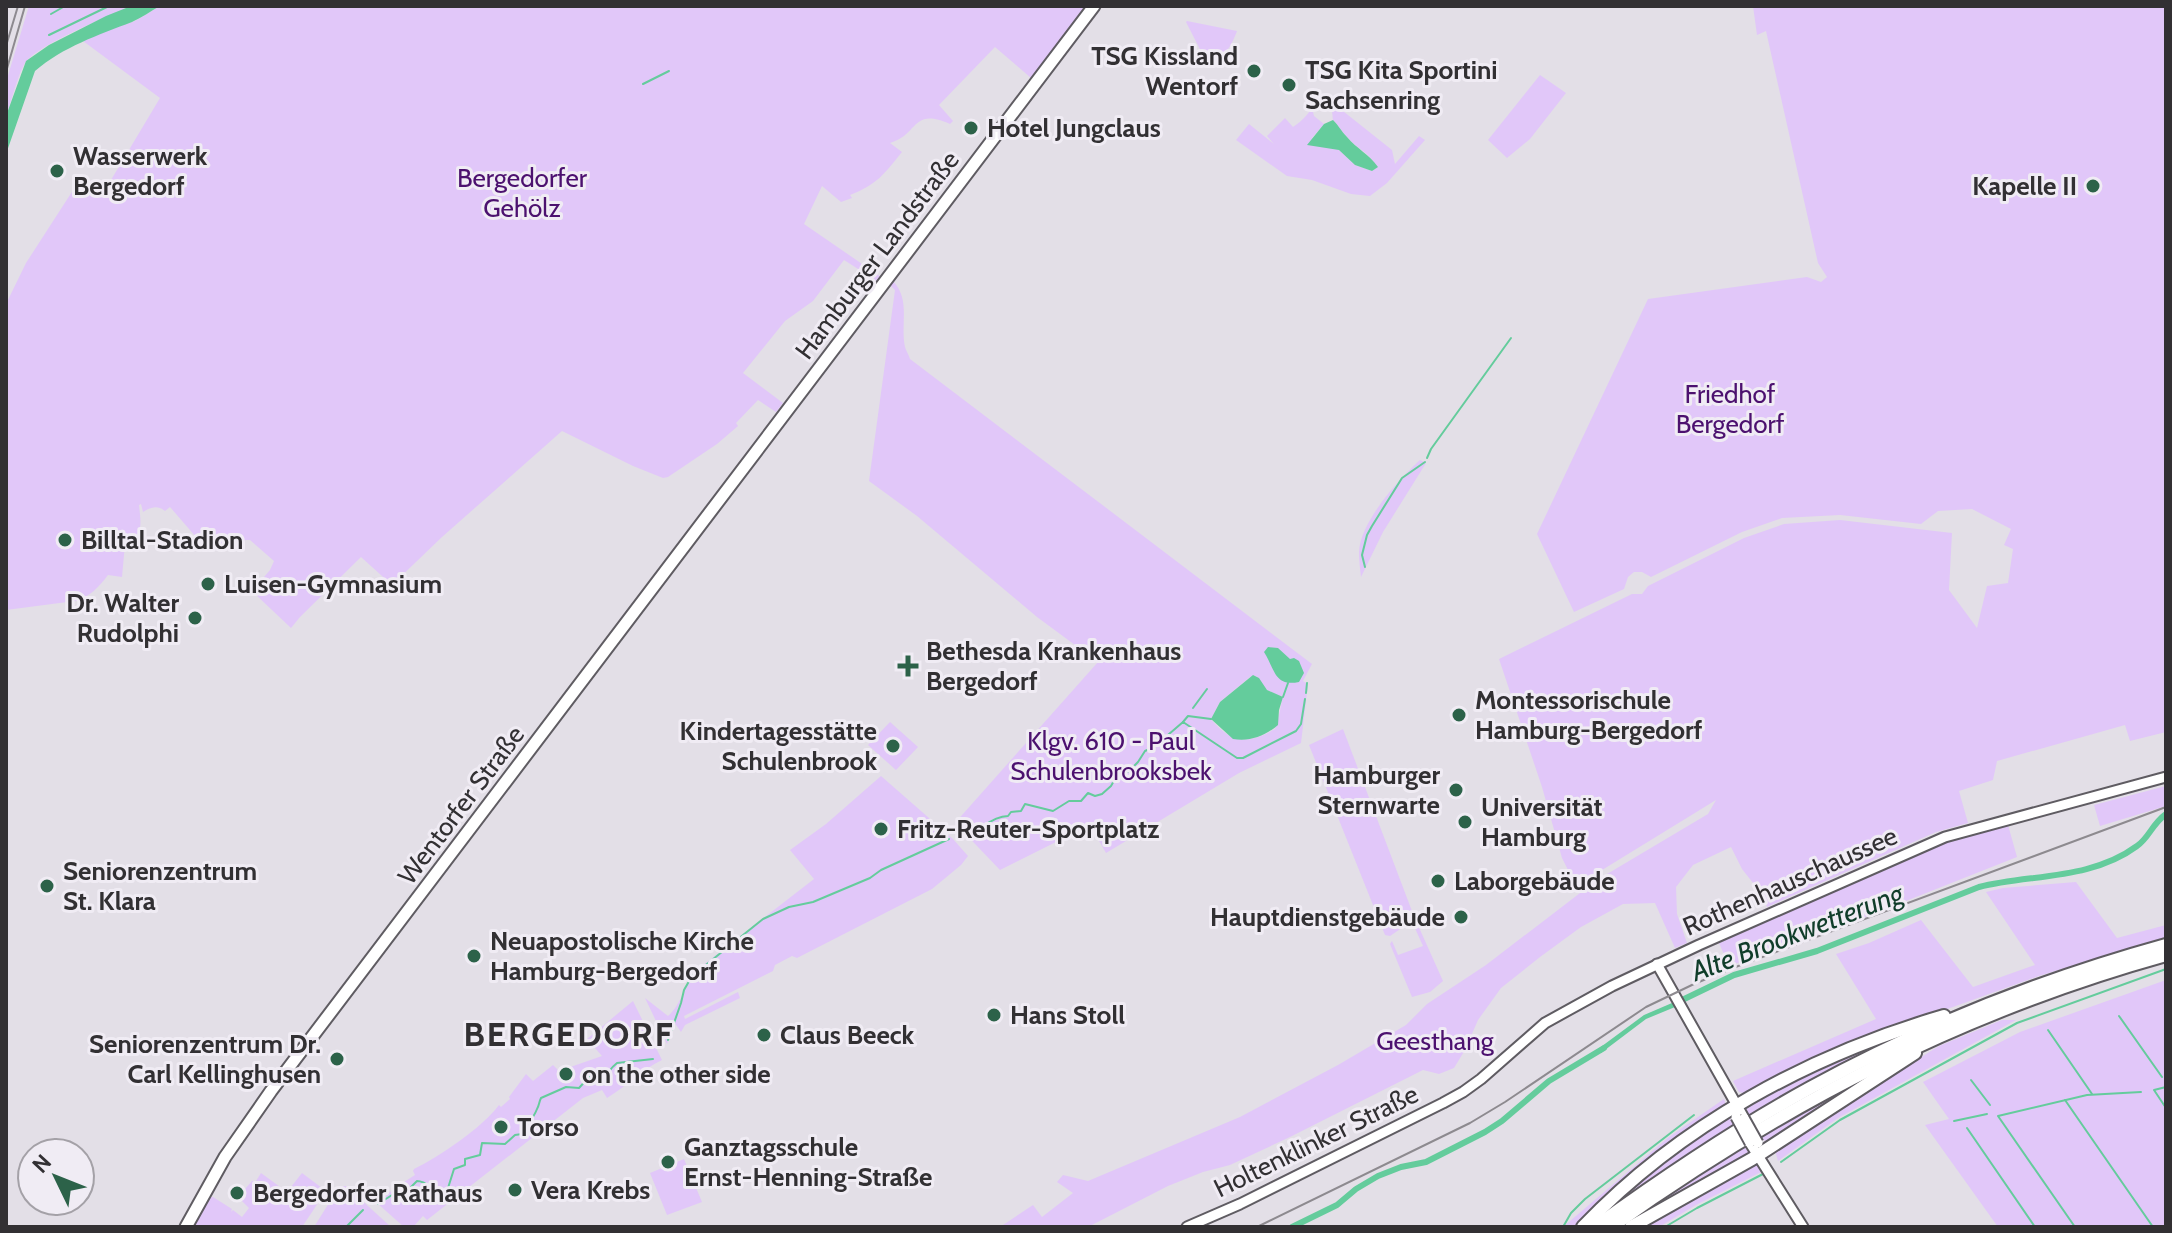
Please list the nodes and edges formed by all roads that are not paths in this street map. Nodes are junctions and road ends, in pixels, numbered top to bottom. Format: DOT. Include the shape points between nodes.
graph roads {
  1 [pos="1094,6"];
  2 [pos="783,417"];
  3 [pos="2166,777"];
  4 [pos="2166,945"];
  5 [pos="2166,955"];
  6 [pos="1657,964"];
  7 [pos="1971,1012"];
  8 [pos="1947,1031"];
  9 [pos="1463,1092"];
  10 [pos="1739,1113"];
  11 [pos="1756,1148"];
  12 [pos="186,1227"];
  13 [pos="1187,1227"];
  14 [pos="1583,1227"];
  15 [pos="1595,1227"];
  16 [pos="1611,1227"];
  17 [pos="1631,1227"];
  18 [pos="1803,1227"];
  1 -- 2 [label="main road, Hamburger Landstraße"];
  2 -- 12 [label="main road, Wentorfer Straße" via="248,1123"];
  3 -- 6 [label="main road, Rothenhauschaussee" via="1945,837"];
  4 -- 7 [label="highway"];
  5 -- 8 [label="highway"];
  6 -- 9 [label="main road, Rothenhauschaussee" via="1545,1023"];
  6 -- 10 [label="main road"];
  7 -- 10 [label="highway" via="1928,1020 1848,1049 1804,1070"];
  7 -- 15 [label="highway" via="1769,1111"];
  8 -- 11 [label="highway"];
  8 -- 16 [label="highway" via="1788,1112"];
  9 -- 13 [label="main road, Holtenklinker Straße"];
  10 -- 11 [label="main road, bridge"];
  10 -- 14 [label="highway" via="1706,1125 1649,1166"];
  11 -- 17 [label="highway"];
  11 -- 18 [label="main road"];
}
